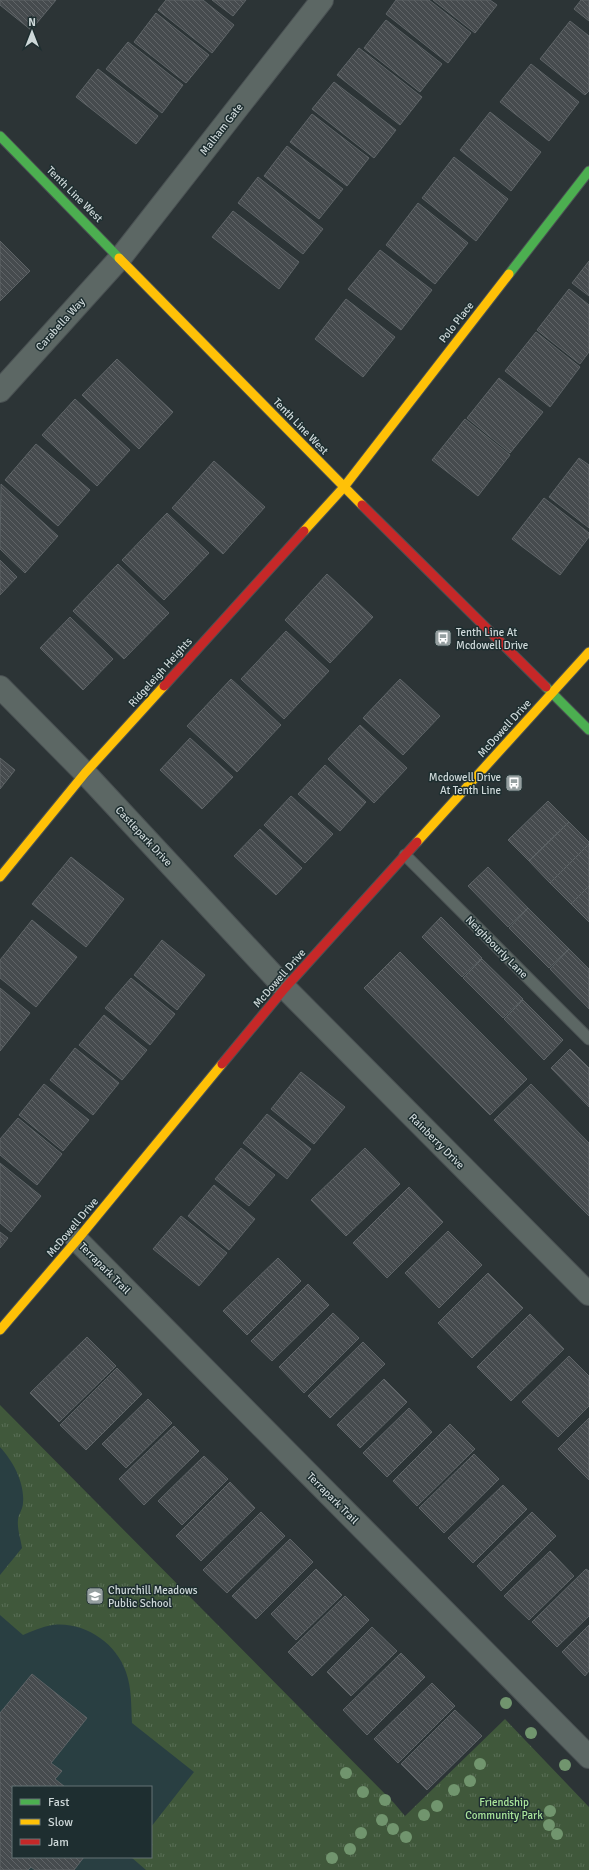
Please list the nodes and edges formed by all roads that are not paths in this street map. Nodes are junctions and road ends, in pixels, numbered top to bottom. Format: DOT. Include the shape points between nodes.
graph roads {
  1 [pos="322,0"];
  2 [pos="0,136"];
  3 [pos="589,171"];
  4 [pos="120,257"];
  5 [pos="0,392"];
  6 [pos="344,488"];
  7 [pos="589,652"];
  8 [pos="0,687"];
  9 [pos="552,693"];
  10 [pos="589,730"];
  11 [pos="85,773"];
  12 [pos="405,855"];
  13 [pos="0,877"];
  14 [pos="285,988"];
  15 [pos="589,1040"];
  16 [pos="77,1240"];
  17 [pos="589,1294"];
  18 [pos="0,1330"];
  19 [pos="589,1757"];
  1 -- 4 [label="street, Malham Gate"];
  2 -- 4 [label="street, Tenth Line West"];
  3 -- 6 [label="street, Polo Place"];
  4 -- 5 [label="street, Carabella Way"];
  4 -- 6 [label="street, Tenth Line West"];
  6 -- 9 [label="street, Tenth Line West"];
  6 -- 11 [label="street, Ridgeleigh Heights"];
  7 -- 9 [label="street, McDowell Drive"];
  8 -- 11 [label="street, Castlepark Drive"];
  9 -- 10 [label="street, Tenth Line West"];
  9 -- 12 [label="street, McDowell Drive"];
  11 -- 13 [label="street, Ridgeleigh Heights"];
  11 -- 14 [label="street, Castlepark Drive"];
  12 -- 14 [label="street, McDowell Drive"];
  12 -- 15 [label="lane, Neighbourly Lane"];
  14 -- 16 [label="street, McDowell Drive"];
  14 -- 17 [label="street, Rainberry Drive"];
  16 -- 18 [label="street, McDowell Drive"];
  16 -- 19 [label="street, Terrapark Trail"];
}
